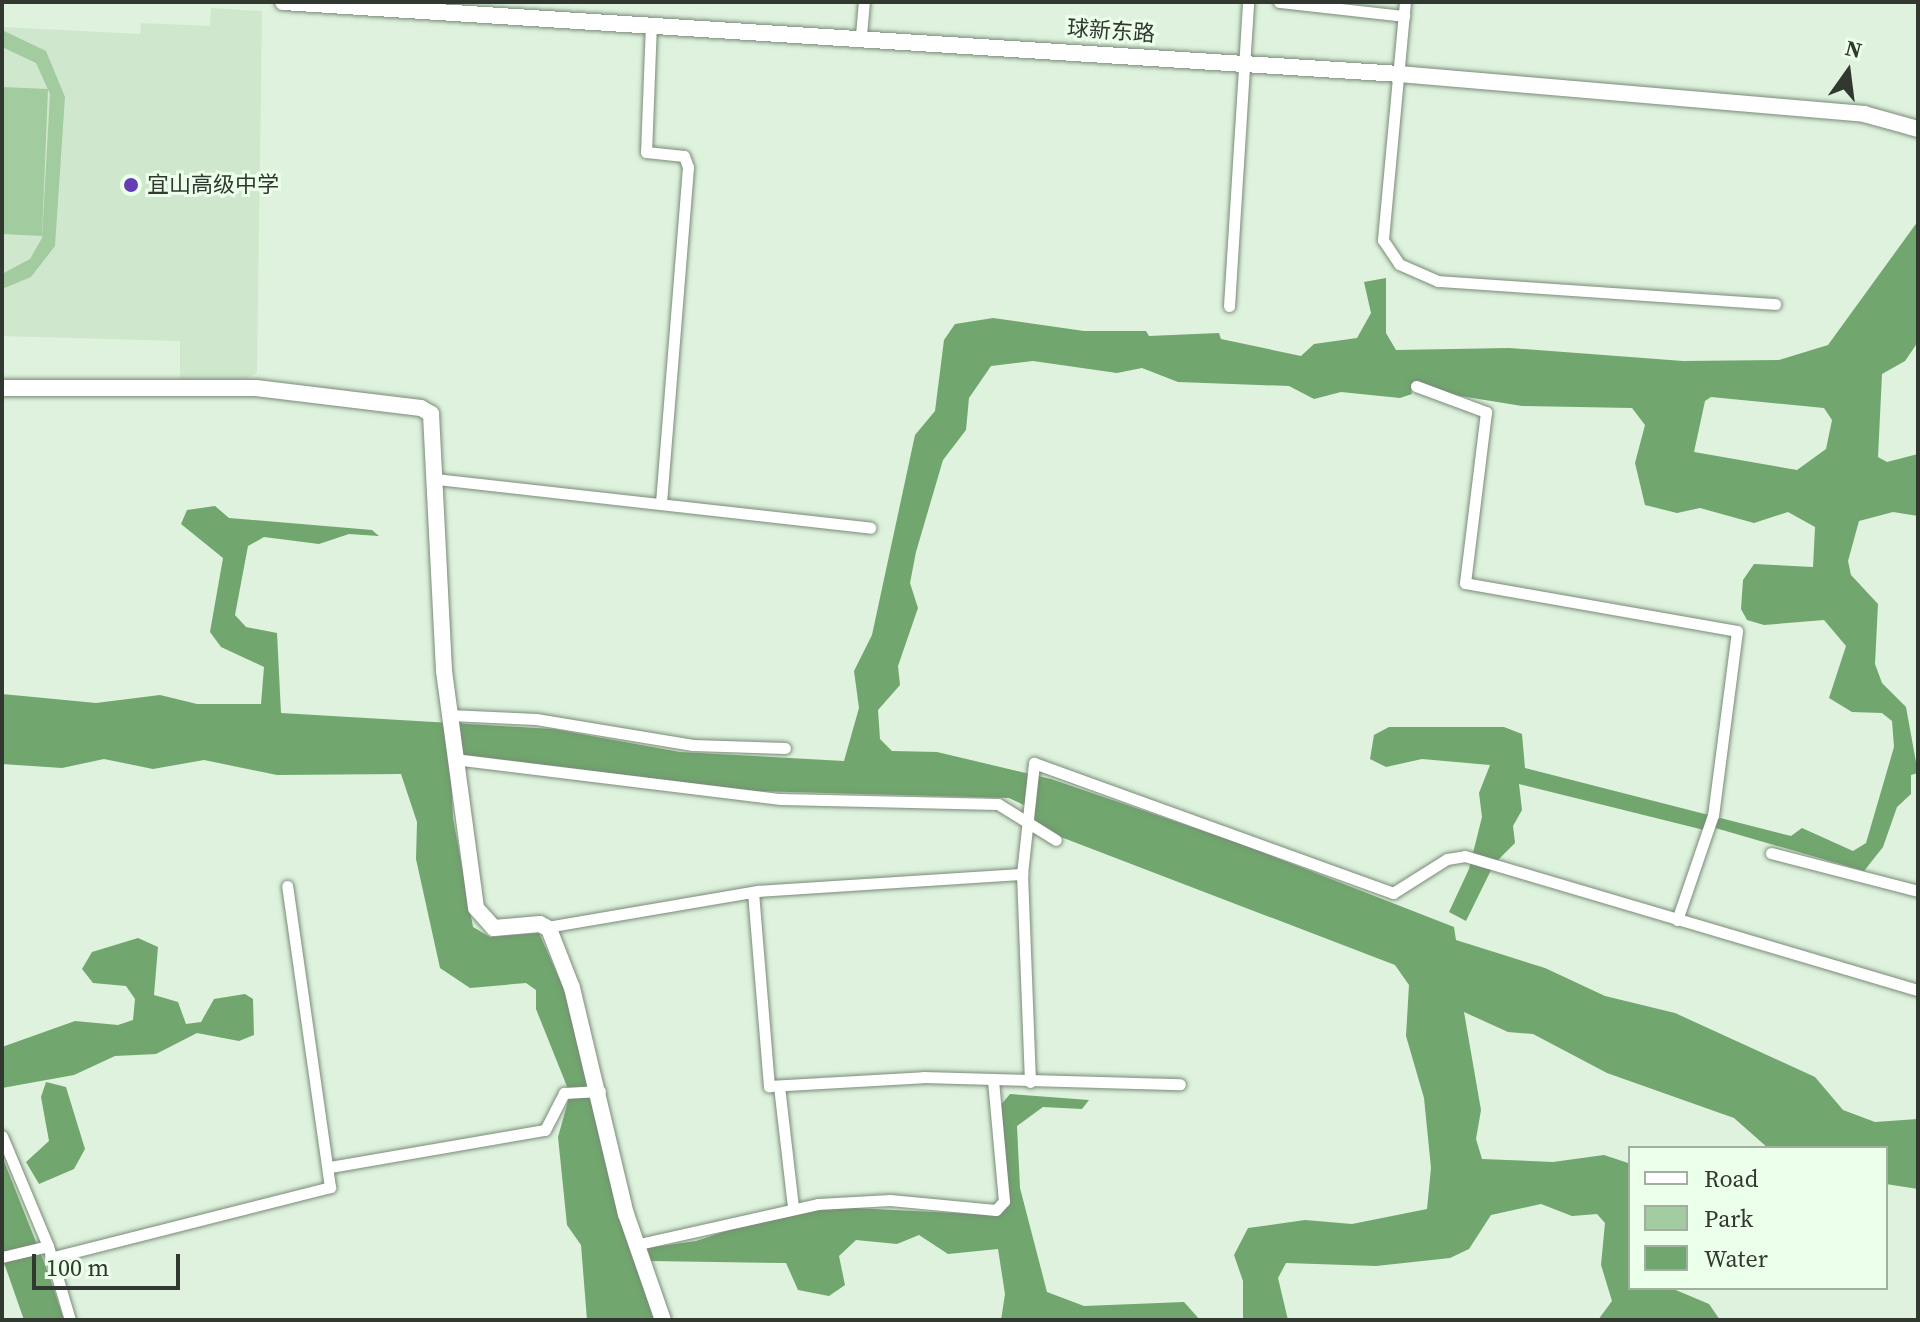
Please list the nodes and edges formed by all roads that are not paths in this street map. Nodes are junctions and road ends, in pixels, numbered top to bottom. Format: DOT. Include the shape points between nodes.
graph roads {
  1 [pos="283,2"];
  2 [pos="864,2"];
  3 [pos="1248,2"];
  4 [pos="1279,2"];
  5 [pos="1405,2"];
  6 [pos="298,3"];
  7 [pos="1404,16"];
  8 [pos="651,23"];
  9 [pos="861,35"];
  10 [pos="1240,62"];
  11 [pos="1399,74"];
  12 [pos="1918,129"];
  13 [pos="1775,304"];
  14 [pos="1229,306"];
  15 [pos="1416,386"];
  16 [pos="2,388"];
  17 [pos="436,479"];
  18 [pos="661,504"];
  19 [pos="870,528"];
  20 [pos="449,717"];
  21 [pos="785,748"];
  22 [pos="454,756"];
  23 [pos="1025,818"];
  24 [pos="1056,840"];
  25 [pos="1771,853"];
  26 [pos="1022,874"];
  27 [pos="287,886"];
  28 [pos="1918,891"];
  29 [pos="753,892"];
  30 [pos="1677,920"];
  31 [pos="547,927"];
  32 [pos="1918,990"];
  33 [pos="993,1080"];
  34 [pos="1030,1082"];
  35 [pos="1180,1084"];
  36 [pos="779,1086"];
  37 [pos="598,1091"];
  38 [pos="2,1136"];
  39 [pos="330,1167"];
  40 [pos="793,1207"];
  41 [pos="639,1244"];
  42 [pos="46,1250"];
  43 [pos="3,1257"];
  44 [pos="70,1320"];
  45 [pos="663,1320"];
  1 -- 6 [label="street, 球新东路"];
  2 -- 9 [label="street"];
  3 -- 10 [label="street"];
  4 -- 7 [label="street"];
  5 -- 7 [label="street"];
  6 -- 8 [label="street, 球新东路"];
  7 -- 11 [label="street"];
  8 -- 9 [label="street, 球新东路"];
  8 -- 18 [label="street" via="646,152 684,156 688,167"];
  9 -- 10 [label="street, 球新东路"];
  10 -- 11 [label="street, 球新东路"];
  10 -- 14 [label="street"];
  11 -- 12 [label="street, 球新东路" via="1874,115"];
  11 -- 13 [label="street" via="1383,240 1406,270 1438,281"];
  15 -- 30 [label="street" via="1486,412 1465,583 1737,631 1713,815"];
  16 -- 17 [label="street" via="256,388 421,408 435,422"];
  17 -- 18 [label="street"];
  17 -- 20 [label="street"];
  18 -- 19 [label="street"];
  20 -- 21 [label="street" via="536,719 693,745"];
  20 -- 22 [label="street"];
  22 -- 23 [label="street" via="781,799 998,804"];
  22 -- 31 [label="street" via="480,916 494,928"];
  23 -- 24 [label="street"];
  23 -- 26 [label="street"];
  23 -- 30 [label="street" via="1034,763 1393,893 1447,859 1472,857"];
  25 -- 28 [label="street"];
  26 -- 29 [label="street"];
  26 -- 34 [label="street"];
  27 -- 39 [label="street"];
  29 -- 31 [label="street"];
  29 -- 36 [label="street" via="769,1086"];
  30 -- 32 [label="street"];
  31 -- 37 [label="street" via="572,988"];
  33 -- 34 [label="street"];
  33 -- 36 [label="street" via="874,1078"];
  33 -- 40 [label="street" via="1002,1146 998,1208 890,1200"];
  34 -- 35 [label="street"];
  36 -- 40 [label="street"];
  37 -- 39 [label="street" via="567,1093 545,1130"];
  37 -- 41 [label="street" via="626,1214"];
  38 -- 42 [label="street"];
  39 -- 42 [label="street" via="327,1191"];
  40 -- 41 [label="street"];
  41 -- 45 [label="street"];
  42 -- 43 [label="street"];
  42 -- 44 [label="street"];
}
